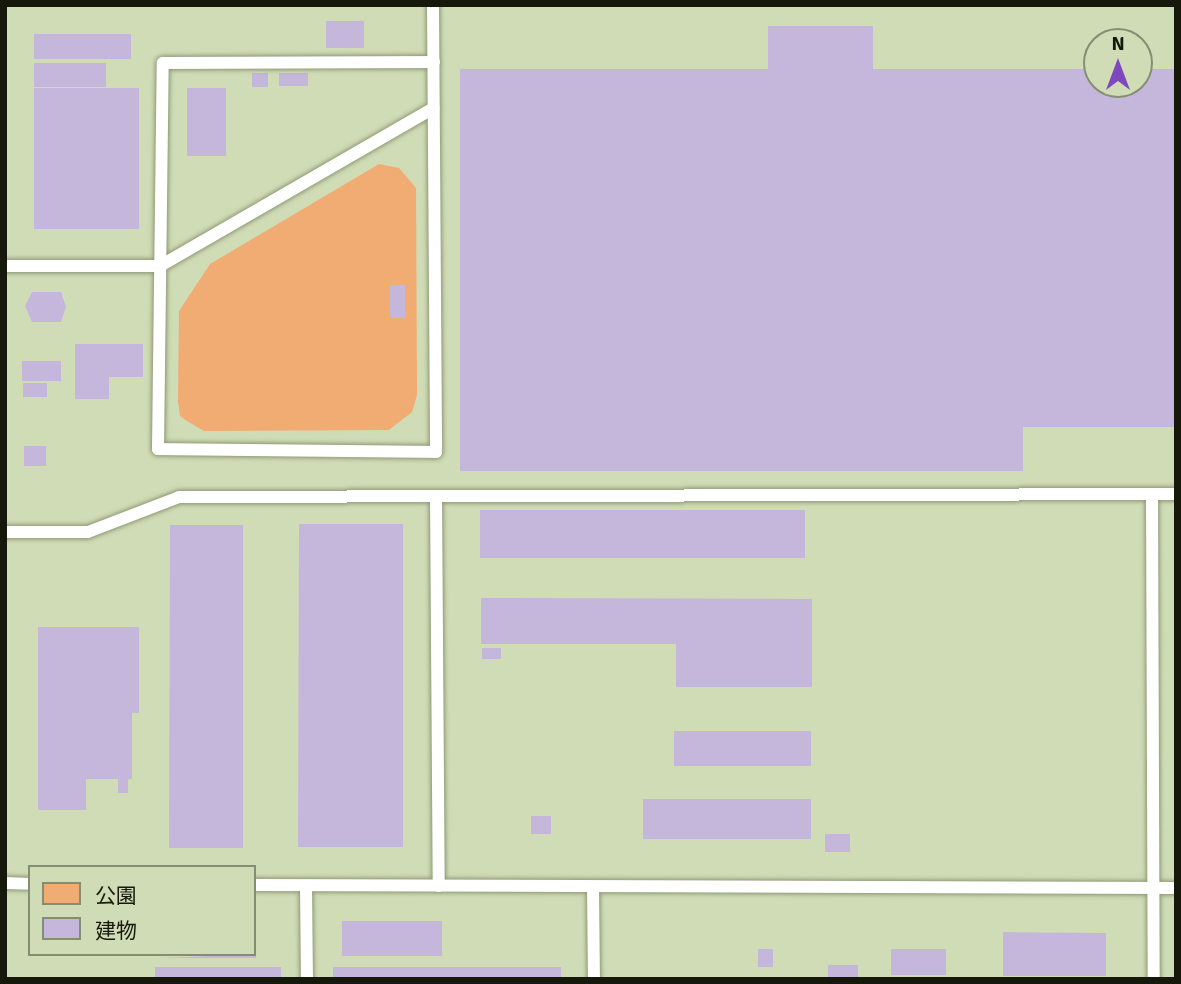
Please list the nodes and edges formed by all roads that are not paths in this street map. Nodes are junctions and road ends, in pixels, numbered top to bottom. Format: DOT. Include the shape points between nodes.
graph roads {
  1 [pos="433,5"];
  2 [pos="434,62"];
  3 [pos="434,108"];
  4 [pos="5,266"];
  5 [pos="160,266"];
  6 [pos="1152,494"];
  7 [pos="1176,494"];
  8 [pos="436,496"];
  9 [pos="5,532"];
  10 [pos="5,883"];
  11 [pos="28,884"];
  12 [pos="256,886"];
  13 [pos="306,886"];
  14 [pos="439,886"];
  15 [pos="593,887"];
  16 [pos="1153,888"];
  17 [pos="1176,888"];
  18 [pos="307,979"];
  19 [pos="594,979"];
  20 [pos="1154,979"];
  1 -- 2 [label="lane"];
  2 -- 3 [label="lane"];
  2 -- 5 [label="lane" via="163,63"];
  3 -- 5 [label="lane"];
  3 -- 5 [label="lane" via="436,452 158,449"];
  4 -- 5 [label="lane"];
  6 -- 7 [label="lane"];
  6 -- 8 [label="lane"];
  6 -- 16 [label="lane"];
  8 -- 9 [label="lane" via="179,497 88,532"];
  8 -- 14 [label="lane"];
  10 -- 11 [label="lane"];
  12 -- 13 [label="lane"];
  13 -- 14 [label="lane"];
  13 -- 18 [label="lane"];
  14 -- 15 [label="lane"];
  15 -- 16 [label="lane"];
  15 -- 19 [label="lane"];
  16 -- 17 [label="lane"];
  16 -- 20 [label="lane"];
}
